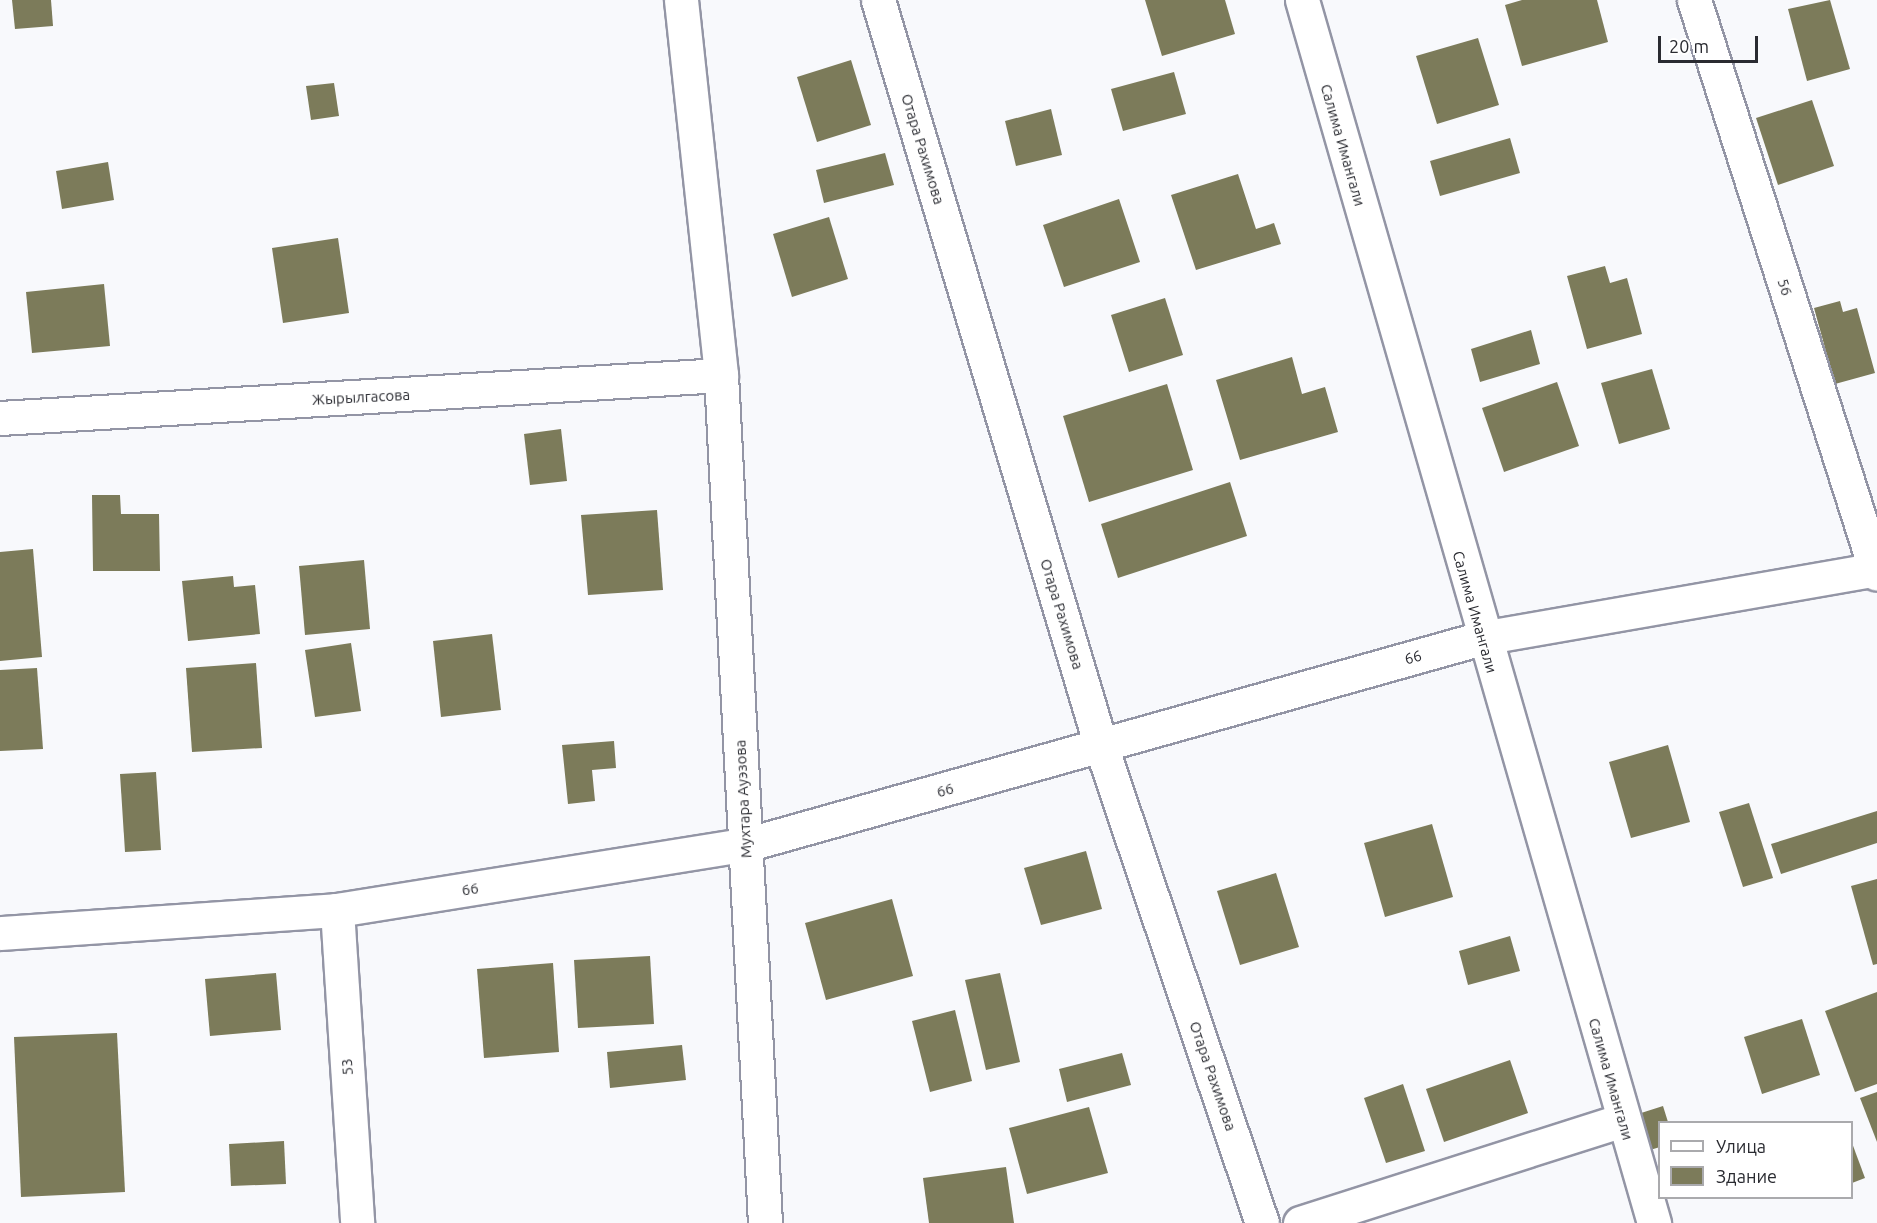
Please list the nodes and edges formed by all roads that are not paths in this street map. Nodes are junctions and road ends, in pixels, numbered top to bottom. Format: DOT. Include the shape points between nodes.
graph roads {
  1 [pos="681,0"];
  2 [pos="878,0"];
  3 [pos="1302,0"];
  4 [pos="1694,0"];
  5 [pos="721,375"];
  6 [pos="0,418"];
  7 [pos="1876,570"];
  8 [pos="1482,638"];
  9 [pos="1101,746"];
  10 [pos="745,845"];
  11 [pos="337,910"];
  12 [pos="0,933"];
  13 [pos="1623,1120"];
  14 [pos="357,1223"];
  15 [pos="765,1223"];
  16 [pos="1262,1223"];
  17 [pos="1300,1223"];
  18 [pos="1654,1223"];
  1 -- 5 [label="street, Мухтара Ауэзова"];
  2 -- 9 [label="street, Отара Рахимова"];
  3 -- 8 [label="street, Салима Имангали"];
  4 -- 7 [label="street, 56"];
  5 -- 6 [label="street, Жырылгасова"];
  5 -- 10 [label="street, Мухтара Ауэзова"];
  7 -- 8 [label="street, 66"];
  8 -- 9 [label="street, 66"];
  8 -- 13 [label="street, Салима Имангали"];
  9 -- 10 [label="street, 66"];
  9 -- 16 [label="street, Отара Рахимова"];
  10 -- 11 [label="street, 66"];
  10 -- 15 [label="street, Мухтара Ауэзова"];
  11 -- 12 [label="street, 66"];
  11 -- 14 [label="street, 53"];
  13 -- 17 [label="street"];
  13 -- 18 [label="street, Салима Имангали"];
}
